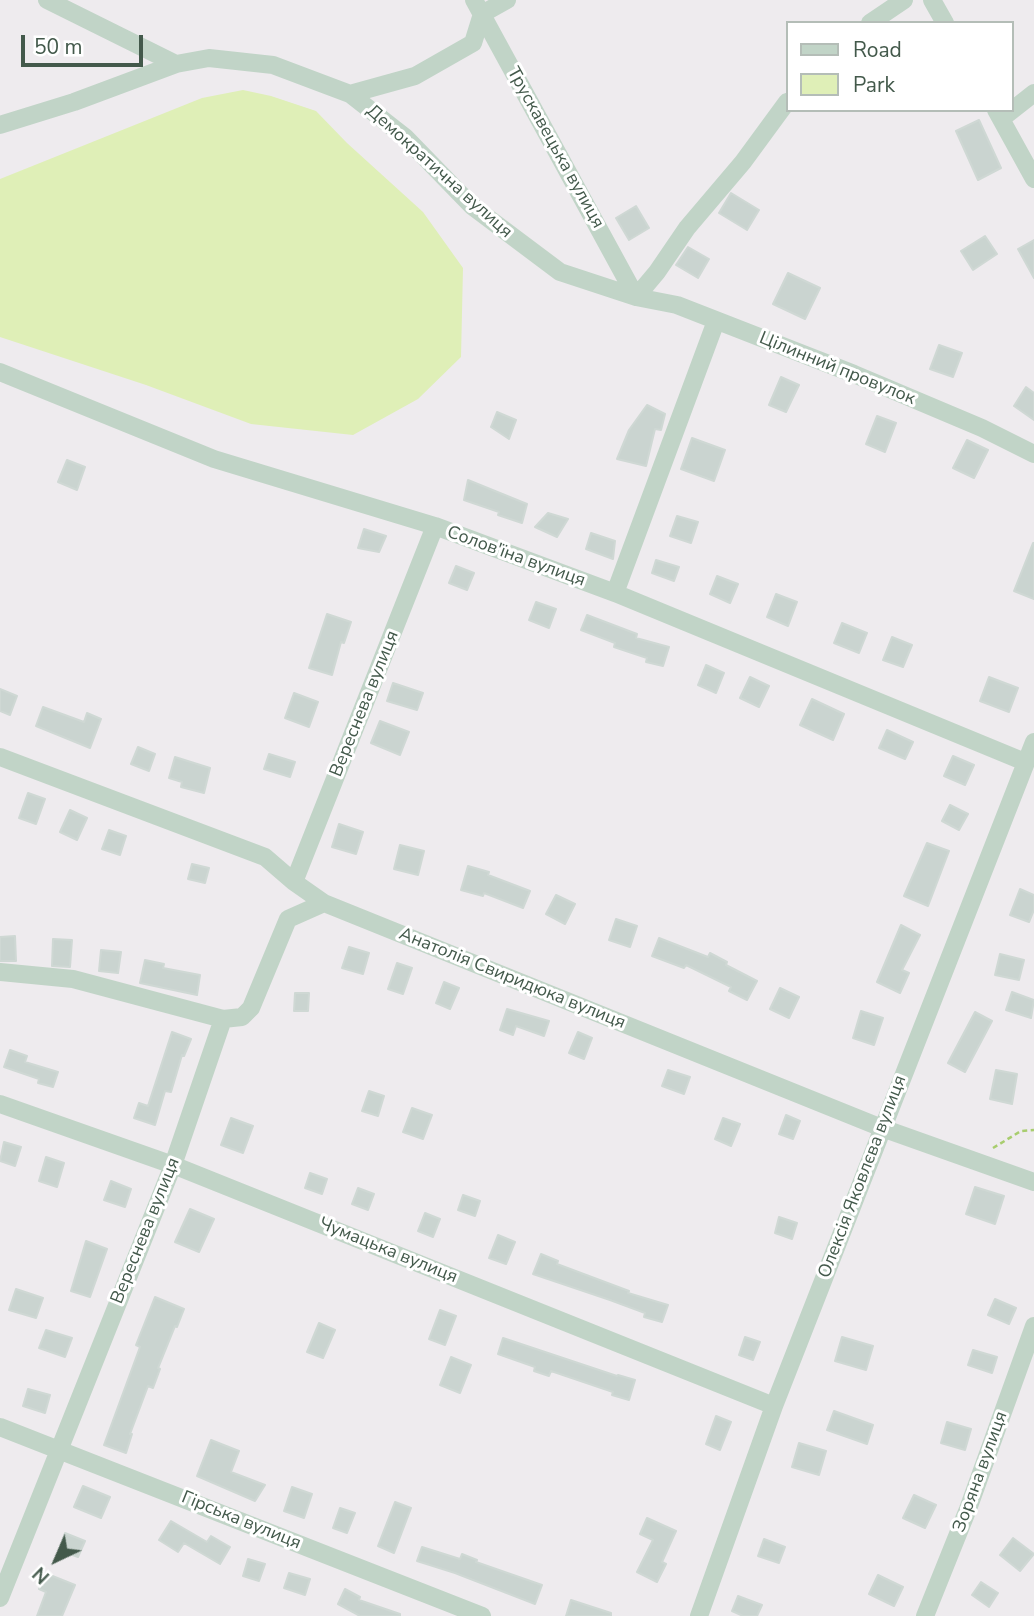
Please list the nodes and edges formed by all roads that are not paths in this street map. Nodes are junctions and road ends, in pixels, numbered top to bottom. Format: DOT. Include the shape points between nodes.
graph roads {
  1 [pos="47,0"];
  2 [pos="507,0"];
  3 [pos="904,0"];
  4 [pos="932,0"];
  5 [pos="478,7"];
  6 [pos="873,21"];
  7 [pos="944,21"];
  8 [pos="176,64"];
  9 [pos="1034,93"];
  10 [pos="350,94"];
  11 [pos="786,103"];
  12 [pos="1013,106"];
  13 [pos="999,115"];
  14 [pos="0,125"];
  15 [pos="1034,179"];
  16 [pos="636,297"];
  17 [pos="716,321"];
  18 [pos="0,372"];
  19 [pos="1034,454"];
  20 [pos="435,527"];
  21 [pos="615,593"];
  22 [pos="1034,742"];
  23 [pos="0,757"];
  24 [pos="1026,762"];
  25 [pos="294,882"];
  26 [pos="324,903"];
  27 [pos="0,972"];
  28 [pos="223,1019"];
  29 [pos="0,1104"];
  30 [pos="882,1128"];
  31 [pos="173,1165"];
  32 [pos="1034,1182"];
  33 [pos="1034,1326"];
  34 [pos="774,1406"];
  35 [pos="0,1426"];
  36 [pos="58,1448"];
  37 [pos="0,1598"];
  38 [pos="482,1616"];
  39 [pos="699,1616"];
  40 [pos="925,1616"];
  1 -- 8 [label="street"];
  2 -- 5 [label="street"];
  3 -- 6 [label="street"];
  4 -- 7 [label="street"];
  5 -- 10 [label="street" via="473,43 415,76"];
  5 -- 16 [label="street, Трускавецька вулиця"];
  8 -- 10 [label="street, Демократична вулиця" via="209,58 273,65"];
  8 -- 14 [label="street, Демократична вулиця"];
  9 -- 12 [label="street"];
  10 -- 16 [label="street, Демократична вулиця" via="405,137 472,206 538,257 560,272"];
  11 -- 16 [label="street"];
  13 -- 15 [label="street"];
  16 -- 17 [label="street, Цілинний провулок" via="677,305"];
  17 -- 19 [label="street, Цілинний провулок" via="854,374"];
  17 -- 21 [label="street"];
  18 -- 20 [label="street, Солов'їна вулиця" via="214,459"];
  20 -- 21 [label="street, Солов'їна вулиця"];
  20 -- 25 [label="street, Вереснева вулиця"];
  21 -- 24 [label="street, Солов'їна вулиця"];
  22 -- 24 [label="street, Олексія Яковлєва вулиця"];
  23 -- 25 [label="street, Анатолія Свиридюка вулиця" via="265,857"];
  24 -- 30 [label="street, Олексія Яковлєва вулиця"];
  25 -- 26 [label="street, Анатолія Свиридюка вулиця"];
  26 -- 28 [label="street" via="288,919 251,1008 243,1017"];
  26 -- 30 [label="street, Анатолія Свиридюка вулиця"];
  27 -- 28 [label="street" via="73,979"];
  28 -- 31 [label="street, Вереснева вулиця"];
  29 -- 31 [label="street, Чумацька вулиця"];
  30 -- 32 [label="street, Анатолія Свиридюка вулиця"];
  30 -- 34 [label="street, Олексія Яковлєва вулиця"];
  31 -- 34 [label="street, Чумацька вулиця"];
  31 -- 36 [label="street, Вереснева вулиця"];
  33 -- 40 [label="street, Зоряна вулиця"];
  34 -- 39 [label="street, Олексія Яковлєва вулиця"];
  35 -- 36 [label="street, Гірська вулиця"];
  36 -- 37 [label="street, Вереснева вулиця"];
  36 -- 38 [label="street, Гірська вулиця"];
}
